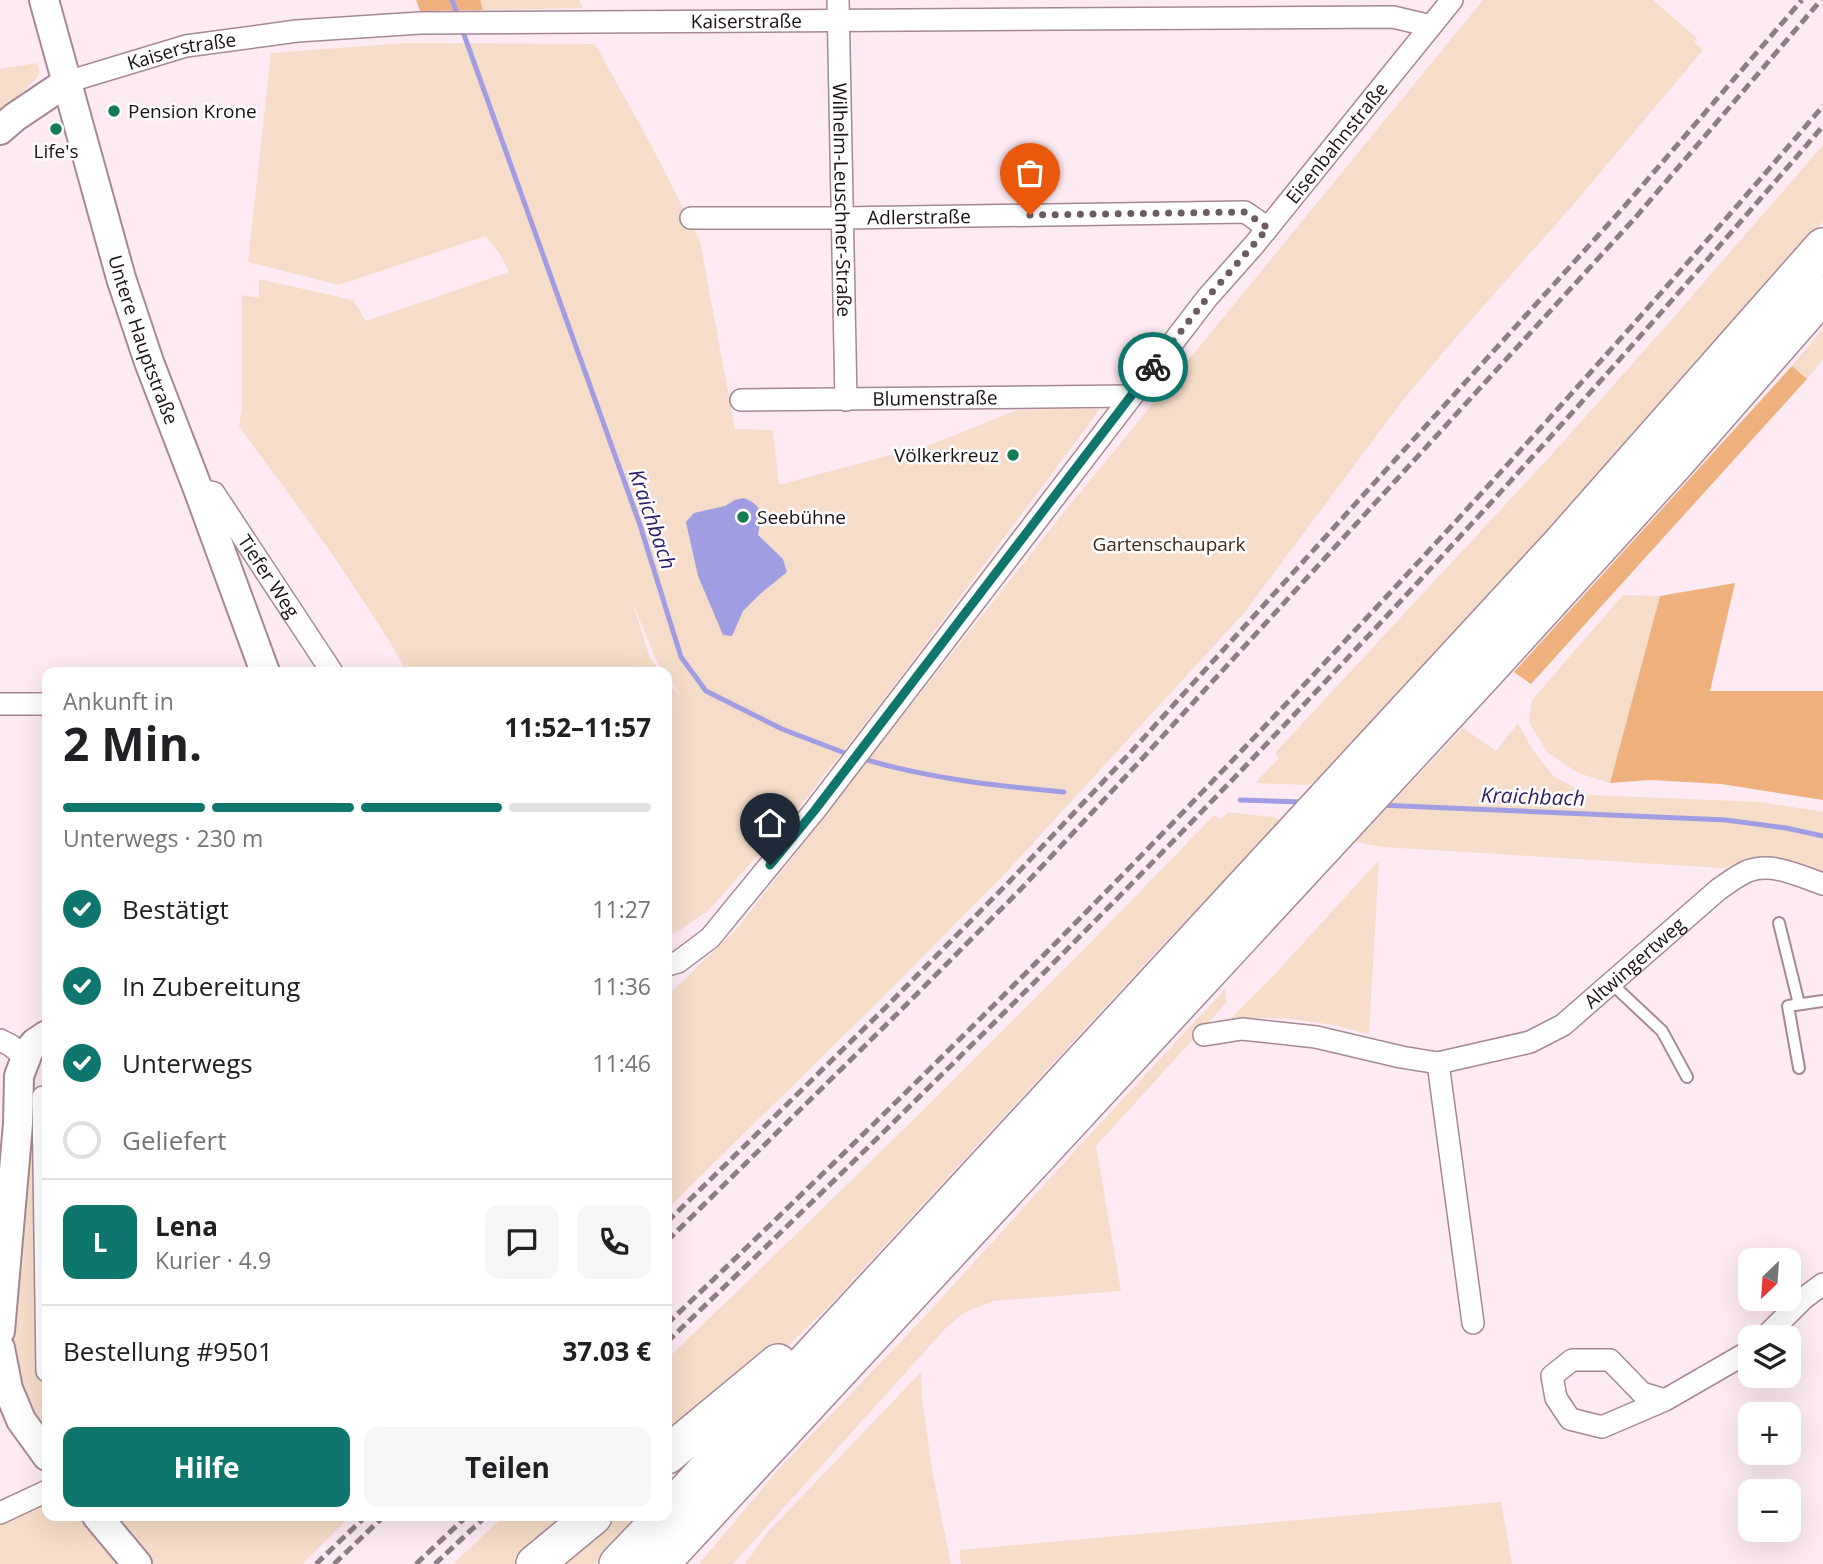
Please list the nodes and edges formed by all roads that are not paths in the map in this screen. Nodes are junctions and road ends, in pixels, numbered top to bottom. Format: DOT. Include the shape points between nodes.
graph roads {
  1 [pos="44,0"];
  2 [pos="1452,0"];
  3 [pos="1238,9"];
  4 [pos="838,10"];
  5 [pos="1431,26"];
  6 [pos="67,82"];
  7 [pos="0,130"];
  8 [pos="691,218"];
  9 [pos="841,218"];
  10 [pos="1268,228"];
  11 [pos="1823,247"];
  12 [pos="1823,294"];
  13 [pos="1130,396"];
  14 [pos="741,400"];
  15 [pos="846,400"];
  16 [pos="198,489"];
  17 [pos="263,667"];
  18 [pos="329,667"];
  19 [pos="0,704"];
  20 [pos="42,704"];
  21 [pos="1823,884"];
  22 [pos="1779,923"];
  23 [pos="672,964"];
  24 [pos="1612,984"];
  25 [pos="1823,1001"];
  26 [pos="1799,1004"];
  27 [pos="1204,1035"];
  28 [pos="42,1039"];
  29 [pos="0,1040"];
  30 [pos="36,1059"];
  31 [pos="1438,1063"];
  32 [pos="1799,1068"];
  33 [pos="1687,1077"];
  34 [pos="37,1093"];
  35 [pos="18,1124"];
  36 [pos="42,1232"];
  37 [pos="1823,1284"];
  38 [pos="858,1306"];
  39 [pos="1473,1323"];
  40 [pos="1777,1325"];
  41 [pos="0,1331"];
  42 [pos="0,1348"];
  43 [pos="1738,1358"];
  44 [pos="1665,1400"];
  45 [pos="42,1449"];
  46 [pos="672,1451"];
  47 [pos="751,1467"];
  48 [pos="42,1493"];
  49 [pos="672,1506"];
  50 [pos="0,1513"];
  51 [pos="101,1521"];
  52 [pos="587,1521"];
  53 [pos="658,1521"];
  54 [pos="131,1556"];
  55 [pos="535,1564"];
  56 [pos="618,1564"];
  57 [pos="660,1564"];
  58 [pos="679,1564"];
  1 -- 6 [label="main road, Untere Hauptstraße"];
  2 -- 5 [label="street, Eisenbahnstraße"];
  3 -- 4 [label="street, Kaiserstraße"];
  3 -- 5 [label="street, Kaiserstraße" via="1393,17"];
  4 -- 6 [label="street, Kaiserstraße" via="297,31 186,46"];
  4 -- 9 [label="street, Wilhelm-Leuschner-Straße"];
  5 -- 10 [label="street, Eisenbahnstraße"];
  6 -- 7 [label="main road"];
  6 -- 16 [label="main road, Untere Hauptstraße" via="121,278"];
  8 -- 9 [label="street, Adlerstraße"];
  9 -- 10 [label="street, Adlerstraße" via="1245,212"];
  9 -- 15 [label="street, Wilhelm-Leuschner-Straße"];
  10 -- 13 [label="street, Eisenbahnstraße"];
  11 -- 38 [label="highway" via="1588,514"];
  12 -- 47 [label="highway" via="1496,661"];
  13 -- 15 [label="street, Blumenstraße"];
  13 -- 23 [label="street, Eisenbahnstraße" via="838,780 710,937"];
  14 -- 15 [label="street, Blumenstraße"];
  16 -- 17 [label="main road, Untere Hauptstraße"];
  16 -- 18 [label="street, Tiefer Weg" via="214,493"];
  19 -- 20 [label="street"];
  21 -- 24 [label="street, Altwingertweg" via="1765,867 1746,872 1719,889"];
  22 -- 26 [label="lane"];
  24 -- 31 [label="street, Altwingertweg" via="1563,1025 1530,1042"];
  24 -- 33 [label="lane" via="1662,1031"];
  25 -- 26 [label="lane"];
  26 -- 32 [label="lane" via="1788,1006"];
  27 -- 31 [label="street, Altwingertweg" via="1242,1029 1316,1037"];
  28 -- 30 [label="main road" via="36,1043"];
  29 -- 30 [label="street"];
  30 -- 34 [label="main road" via="29,1068"];
  30 -- 35 [label="main road" via="19,1076"];
  31 -- 39 [label="street"];
  34 -- 35 [label="main road"];
  34 -- 36 [label="street"];
  35 -- 41 [label="main road"];
  37 -- 40 [label="street"];
  38 -- 46 [label="highway" via="810,1336"];
  38 -- 49 [label="highway"];
  42 -- 45 [label="main road" via="8,1389 21,1420"];
  43 -- 44 [label="street"];
  44 -- 44 [label="street" via="1602,1427 1570,1419 1556,1398 1552,1376 1572,1360 1610,1360 1642,1393"];
  47 -- 57 [label="highway"];
  47 -- 58 [label="highway"];
  48 -- 50 [label="street"];
  51 -- 54 [label="main road"];
  52 -- 55 [label="highway"];
  53 -- 56 [label="highway"];
}
